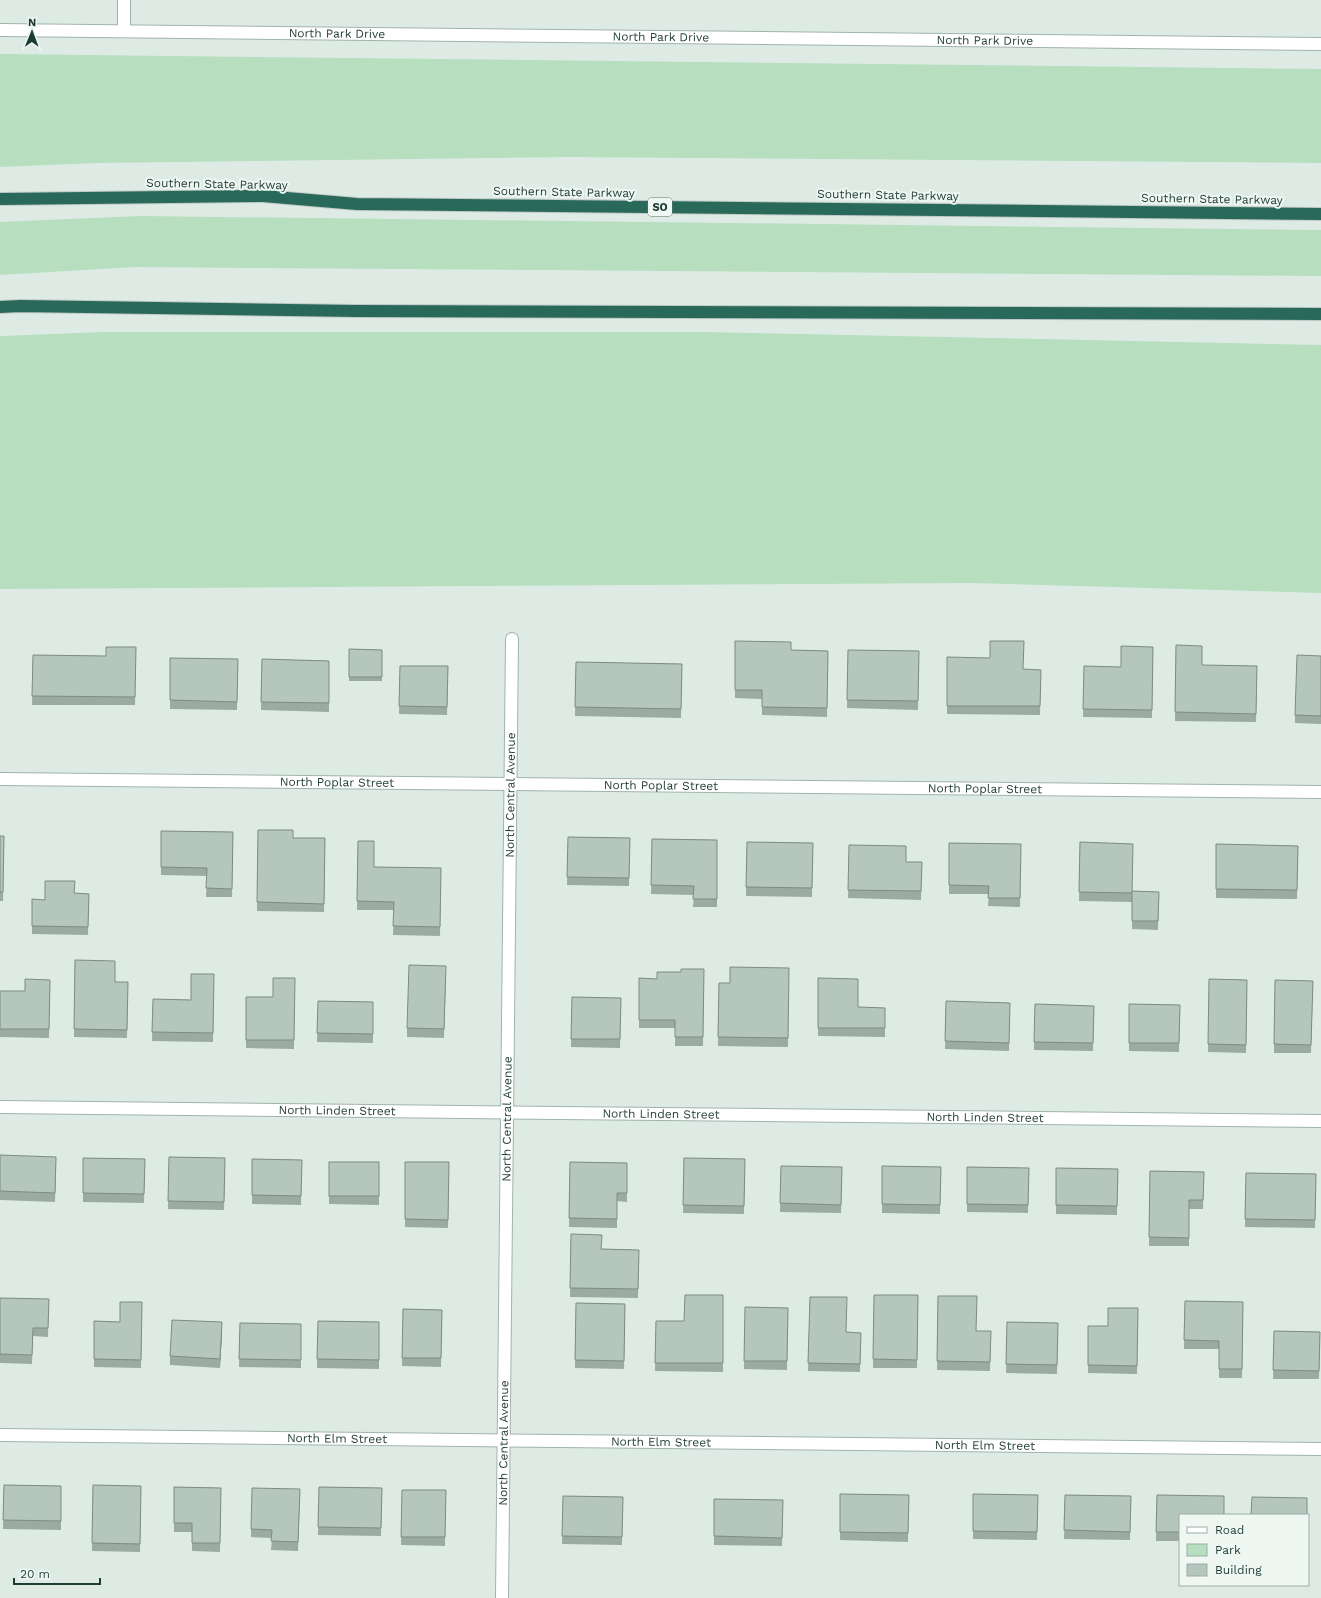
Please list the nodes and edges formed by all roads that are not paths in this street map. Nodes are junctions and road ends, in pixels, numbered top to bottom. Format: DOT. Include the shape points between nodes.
graph roads {
  1 [pos="124,0"];
  2 [pos="0,30"];
  3 [pos="124,31"];
  4 [pos="1321,44"];
  5 [pos="0,199"];
  6 [pos="1321,214"];
  7 [pos="0,307"];
  8 [pos="1321,314"];
  9 [pos="512,639"];
  10 [pos="0,779"];
  11 [pos="511,784"];
  12 [pos="1321,792"];
  13 [pos="0,1107"];
  14 [pos="507,1112"];
  15 [pos="1321,1121"];
  16 [pos="0,1435"];
  17 [pos="503,1440"];
  18 [pos="1321,1449"];
  19 [pos="502,1598"];
  1 -- 3 [label="street"];
  2 -- 3 [label="street, North Park Drive"];
  3 -- 4 [label="street, North Park Drive"];
  5 -- 6 [label="highway, Southern State Parkway / SO" via="263,196 357,204"];
  7 -- 8 [label="highway" via="365,311"];
  9 -- 11 [label="street, North Central Avenue"];
  10 -- 11 [label="street, North Poplar Street"];
  11 -- 12 [label="street, North Poplar Street"];
  11 -- 14 [label="street, North Central Avenue"];
  13 -- 14 [label="street, North Linden Street"];
  14 -- 15 [label="street, North Linden Street"];
  14 -- 17 [label="street, North Central Avenue"];
  16 -- 17 [label="street, North Elm Street"];
  17 -- 18 [label="street, North Elm Street"];
  17 -- 19 [label="street, North Central Avenue"];
}
